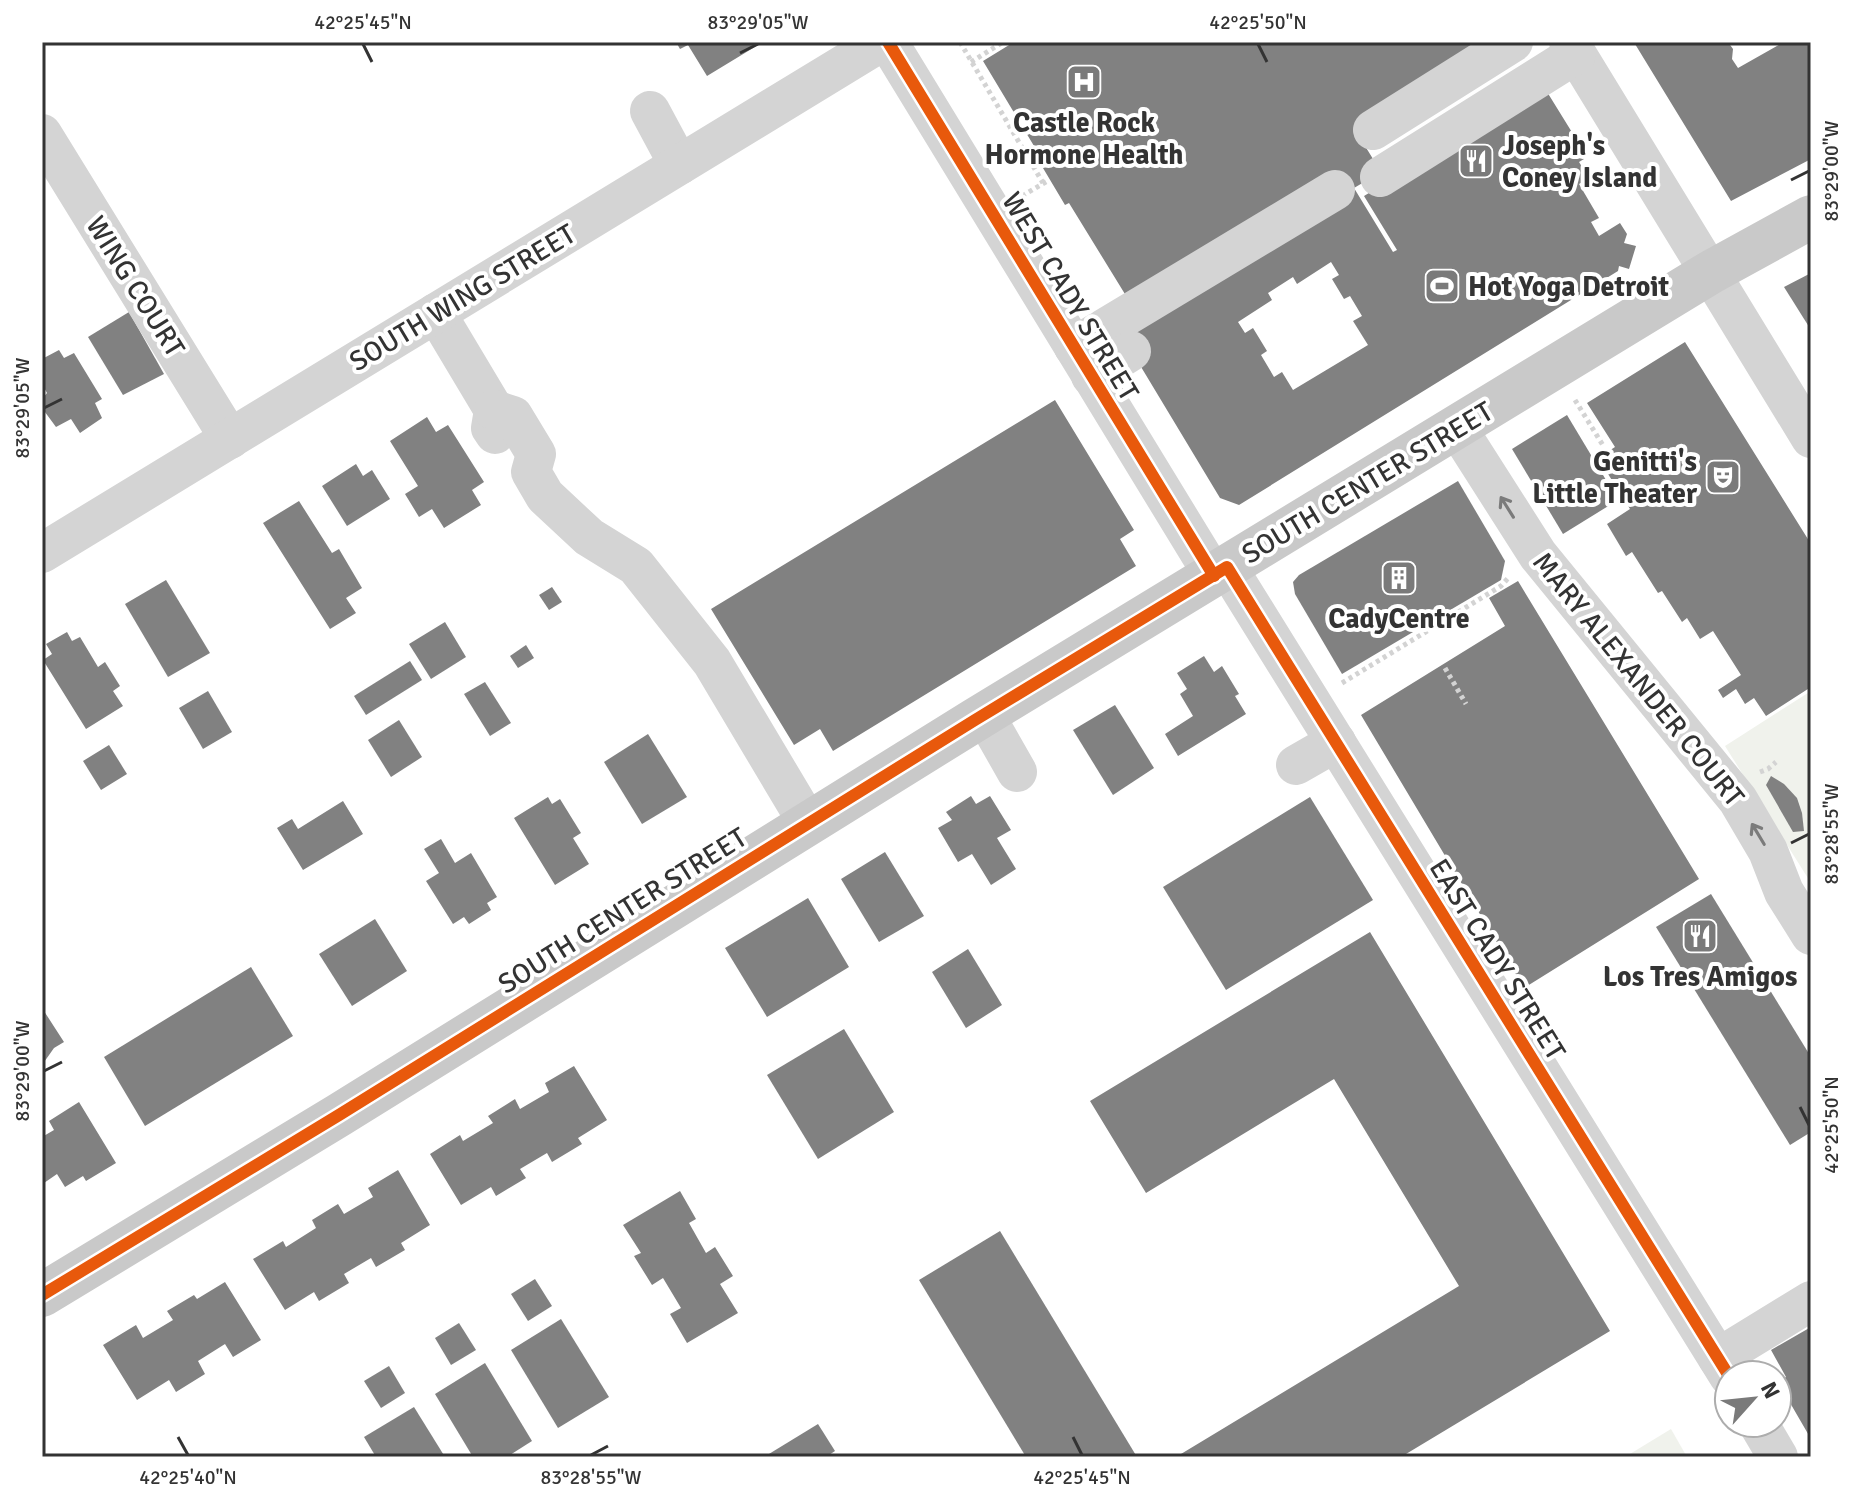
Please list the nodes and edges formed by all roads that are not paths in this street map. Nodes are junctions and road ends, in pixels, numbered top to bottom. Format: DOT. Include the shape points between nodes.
graph roads {
  1 [pos="881,42"];
  2 [pos="888,42"];
  3 [pos="1513,42"];
  4 [pos="1581,49"];
  5 [pos="650,111"];
  6 [pos="1373,130"];
  7 [pos="42,134"];
  8 [pos="679,165"];
  9 [pos="1380,177"];
  10 [pos="1335,190"];
  11 [pos="1811,217"];
  12 [pos="1711,272"];
  13 [pos="436,313"];
  14 [pos="1131,351"];
  15 [pos="1083,361"];
  16 [pos="1457,428"];
  17 [pos="1811,438"];
  18 [pos="230,439"];
  19 [pos="42,553"];
  20 [pos="1220,571"];
  21 [pos="984,714"];
  22 [pos="1351,744"];
  23 [pos="1296,765"];
  24 [pos="1017,772"];
  25 [pos="808,823"];
  26 [pos="1811,935"];
  27 [pos="42,1295"];
  28 [pos="1811,1301"];
  29 [pos="1719,1359"];
  30 [pos="1735,1359"];
  31 [pos="1767,1439"];
  32 [pos="1778,1457"];
  1 -- 8 [label="street, SOUTH WING STREET"];
  2 -- 15 [label="street, WEST CADY STREET"];
  3 -- 6 [label="street"];
  4 -- 9 [label="street"];
  4 -- 12 [label="street" via="1643,167"];
  5 -- 8 [label="street"];
  7 -- 18 [label="street, WING COURT"];
  8 -- 13 [label="street, SOUTH WING STREET"];
  10 -- 15 [label="street"];
  11 -- 12 [label="main road, SOUTH CENTER STREET"];
  12 -- 16 [label="main road, SOUTH CENTER STREET"];
  12 -- 17 [label="street"];
  13 -- 18 [label="street, SOUTH WING STREET"];
  13 -- 25 [label="street" via="494,410 513,416 536,454 531,472 545,496 589,537 636,566 724,655"];
  14 -- 15 [label="street"];
  15 -- 20 [label="street, WEST CADY STREET"];
  16 -- 20 [label="main road, SOUTH CENTER STREET"];
  26 -- 16 [label="street, MARY ALEXANDER COURT, one-way" via="1738,800 1538,555"];
  18 -- 19 [label="street, SOUTH WING STREET"];
  20 -- 21 [label="main road, SOUTH CENTER STREET"];
  20 -- 22 [label="street, EAST CADY STREET"];
  21 -- 24 [label="street"];
  21 -- 25 [label="main road, SOUTH CENTER STREET"];
  22 -- 23 [label="street"];
  22 -- 29 [label="street, EAST CADY STREET"];
  25 -- 27 [label="main road, SOUTH CENTER STREET"];
  28 -- 30 [label="street"];
  31 -- 32 [label="street"];
}
